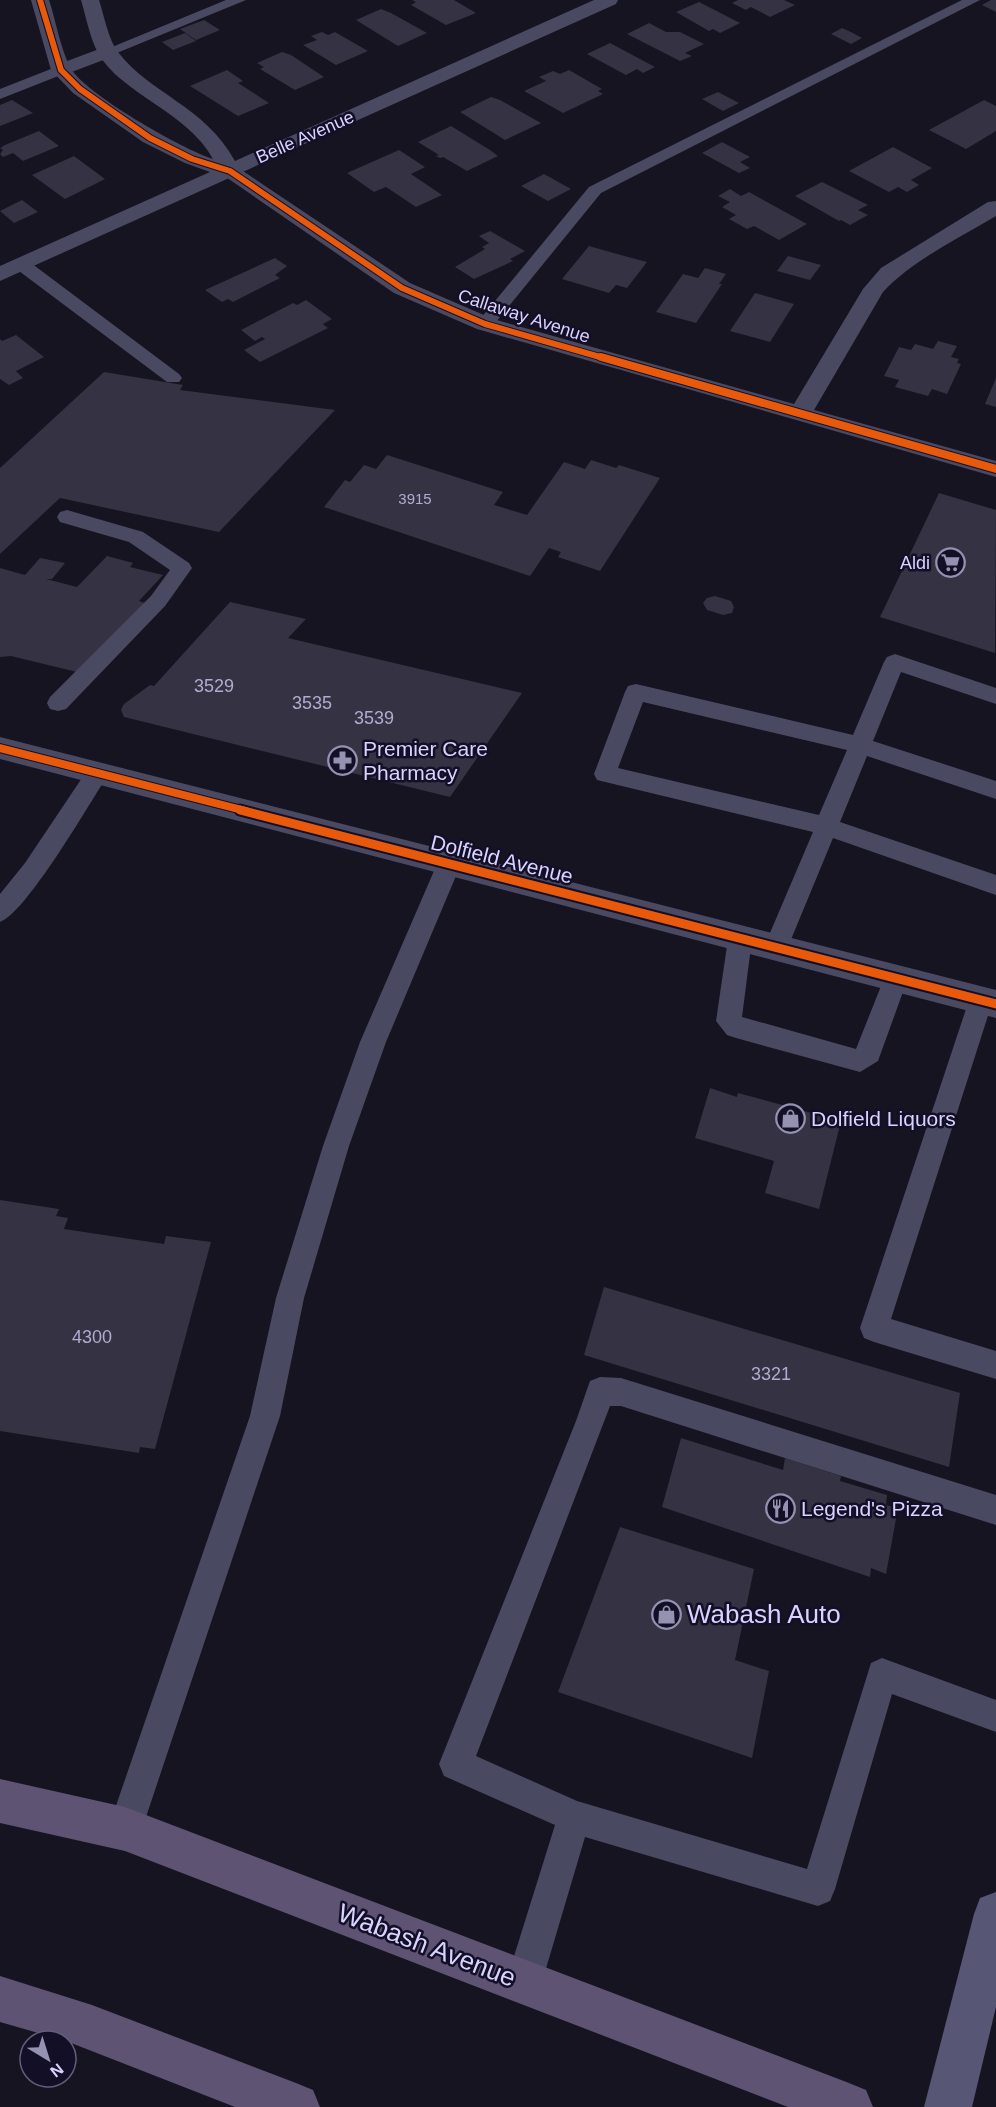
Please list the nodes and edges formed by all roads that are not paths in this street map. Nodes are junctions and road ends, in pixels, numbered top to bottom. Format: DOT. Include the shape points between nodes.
graph roads {
  1 [pos="40,0"];
  2 [pos="90,0"];
  3 [pos="238,0"];
  4 [pos="609,0"];
  5 [pos="973,0"];
  6 [pos="107,52"];
  7 [pos="61,70"];
  8 [pos="0,94"];
  9 [pos="230,171"];
  10 [pos="996,207"];
  11 [pos="21,264"];
  12 [pos="0,274"];
  13 [pos="485,324"];
  14 [pos="173,378"];
  15 [pos="800,413"];
  16 [pos="996,469"];
  17 [pos="67,517"];
  18 [pos="996,696"];
  19 [pos="58,703"];
  20 [pos="860,745"];
  21 [pos="0,748"];
  22 [pos="98,772"];
  23 [pos="996,790"];
  24 [pos="826,826"];
  25 [pos="449,864"];
  26 [pos="996,885"];
  27 [pos="0,912"];
  28 [pos="740,939"];
  29 [pos="776,947"];
  30 [pos="896,978"];
  31 [pos="988,1002"];
  32 [pos="996,1365"];
  33 [pos="996,1510"];
  34 [pos="996,1716"];
  35 [pos="0,1801"];
  36 [pos="574,1818"];
  37 [pos="125,1829"];
  38 [pos="996,1914"];
  39 [pos="524,1982"];
  40 [pos="0,1999"];
  41 [pos="296,2107"];
  42 [pos="849,2107"];
  43 [pos="948,2107"];
  1 -- 7 [label="street, Callaway Avenue"];
  2 -- 6 [label="street, Callaway Avenue"];
  3 -- 6 [label="lane"];
  4 -- 9 [label="street, Belle Avenue"];
  5 -- 13 [label="lane" via="595,190"];
  6 -- 7 [label="street"];
  6 -- 9 [label="street, Callaway Avenue" via="126,72 191,119 216,147"];
  7 -- 8 [label="lane"];
  7 -- 9 [label="street, Callaway Avenue" via="80,89 150,138 192,159"];
  9 -- 11 [label="street, Belle Avenue"];
  9 -- 13 [label="street, Callaway Avenue" via="402,288"];
  10 -- 15 [label="street" via="889,273 874,289"];
  11 -- 12 [label="street, Belle Avenue"];
  11 -- 14 [label="lane"];
  13 -- 15 [label="street, Callaway Avenue"];
  15 -- 16 [label="street, Callaway Avenue"];
  17 -- 19 [label="lane" via="136,537 182,568 158,601"];
  18 -- 20 [label="lane" via="895,662"];
  20 -- 23 [label="lane"];
  20 -- 24 [label="lane"];
  20 -- 24 [label="lane" via="636,692 605,774"];
  21 -- 22 [label="street, Dolfield Avenue"];
  22 -- 25 [label="street, Dolfield Avenue"];
  22 -- 27 [label="lane"];
  24 -- 26 [label="lane"];
  24 -- 29 [label="lane"];
  25 -- 28 [label="street, Dolfield Avenue"];
  25 -- 37 [label="lane" via="373,1042 336,1146 290,1298 265,1416"];
  28 -- 29 [label="street, Dolfield Avenue"];
  28 -- 30 [label="lane" via="729,1021 736,1027 860,1061 869,1053"];
  29 -- 30 [label="street, Dolfield Avenue"];
  30 -- 31 [label="street, Dolfield Avenue"];
  31 -- 32 [label="lane" via="874,1328"];
  33 -- 36 [label="lane" via="621,1392 600,1391 456,1764"];
  34 -- 36 [label="lane" via="882,1674 818,1889"];
  35 -- 37 [label="main road, Wabash Avenue"];
  36 -- 39 [label="lane"];
  37 -- 39 [label="main road, Wabash Avenue"];
  38 -- 43 [label="main road"];
  39 -- 42 [label="main road, Wabash Avenue"];
  40 -- 41 [label="main road" via="92,2028"];
}
